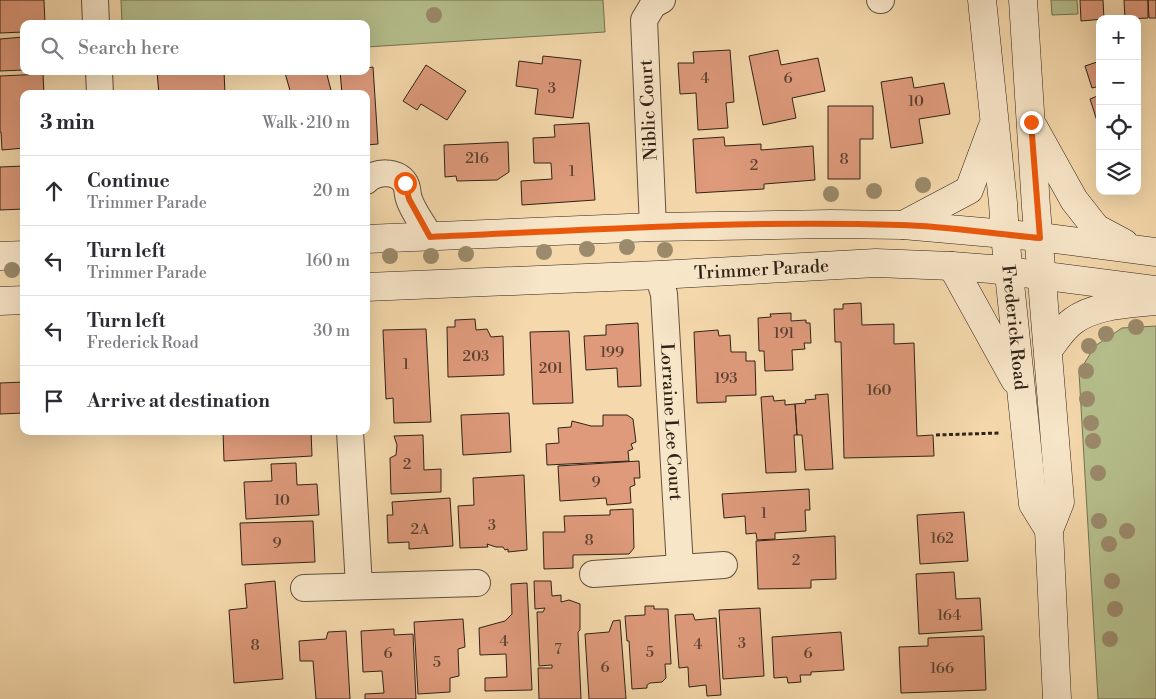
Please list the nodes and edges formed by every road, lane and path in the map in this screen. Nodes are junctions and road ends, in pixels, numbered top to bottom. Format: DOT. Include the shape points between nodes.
graph roads {
  1 [pos="95,0"];
  2 [pos="662,0"];
  3 [pos="982,0"];
  4 [pos="1023,0"];
  5 [pos="96,20"];
  6 [pos="99,75"];
  7 [pos="100,90"];
  8 [pos="1031,122"];
  9 [pos="994,124"];
  10 [pos="370,177"];
  11 [pos="903,225"];
  12 [pos="653,227"];
  13 [pos="1005,235"];
  14 [pos="430,237"];
  15 [pos="1040,238"];
  16 [pos="370,240"];
  17 [pos="1145,250"];
  18 [pos="20,255"];
  19 [pos="0,256"];
  20 [pos="952,266"];
  21 [pos="1009,271"];
  22 [pos="658,275"];
  23 [pos="1043,275"];
  24 [pos="370,287"];
  25 [pos="1156,290"];
  26 [pos="20,300"];
  27 [pos="0,301"];
  28 [pos="1156,301"];
  29 [pos="1048,350"];
  30 [pos="1020,388"];
  31 [pos="1005,432"];
  32 [pos="350,435"];
  33 [pos="936,435"];
  34 [pos="1048,530"];
  35 [pos="724,565"];
  36 [pos="680,567"];
  37 [pos="593,574"];
  38 [pos="477,583"];
  39 [pos="359,586"];
  40 [pos="304,588"];
  41 [pos="1057,699"];
  1 -- 5 [label="street"];
  2 -- 12 [label="street, Niblic Court" via="653,5 644,20"];
  3 -- 9 [label="main road, Frederick Road"];
  4 -- 8 [label="main road, Frederick Road"];
  6 -- 7 [label="street"];
  8 -- 15 [label="main road, Frederick Road"];
  8 -- 17 [label="main road" via="1074,200 1096,228"];
  9 -- 11 [label="main road" via="969,190"];
  9 -- 13 [label="main road, Frederick Road"];
  10 -- 14 [label="street" via="388,173 405,183 409,199"];
  11 -- 12 [label="main road"];
  11 -- 13 [label="main road"];
  12 -- 14 [label="main road"];
  13 -- 15 [label="main road"];
  13 -- 21 [label="main road, Frederick Road"];
  14 -- 16 [label="main road"];
  15 -- 17 [label="main road"];
  15 -- 23 [label="main road, Frederick Road"];
  18 -- 19 [label="main road"];
  20 -- 21 [label="main road, Trimmer Parade"];
  20 -- 22 [label="main road, Trimmer Parade" via="876,263"];
  20 -- 30 [label="main road"];
  21 -- 23 [label="main road, Trimmer Parade"];
  21 -- 30 [label="main road, Frederick Road"];
  22 -- 24 [label="main road, Trimmer Parade"];
  22 -- 36 [label="street, Lorraine Lee Court" via="664,294"];
  23 -- 25 [label="main road, Trimmer Parade"];
  23 -- 29 [label="main road, Frederick Road"];
  26 -- 27 [label="main road"];
  28 -- 29 [label="main road" via="1103,307 1074,320"];
  29 -- 34 [label="main road, Frederick Road" via="1060,502"];
  30 -- 34 [label="main road, Frederick Road" via="1033,504"];
  31 -- 33 [label="path"];
  32 -- 39 [label="street"];
  34 -- 41 [label="main road, Frederick Road"];
  35 -- 36 [label="street"];
  36 -- 37 [label="street"];
  38 -- 39 [label="street"];
  39 -- 40 [label="street"];
}
